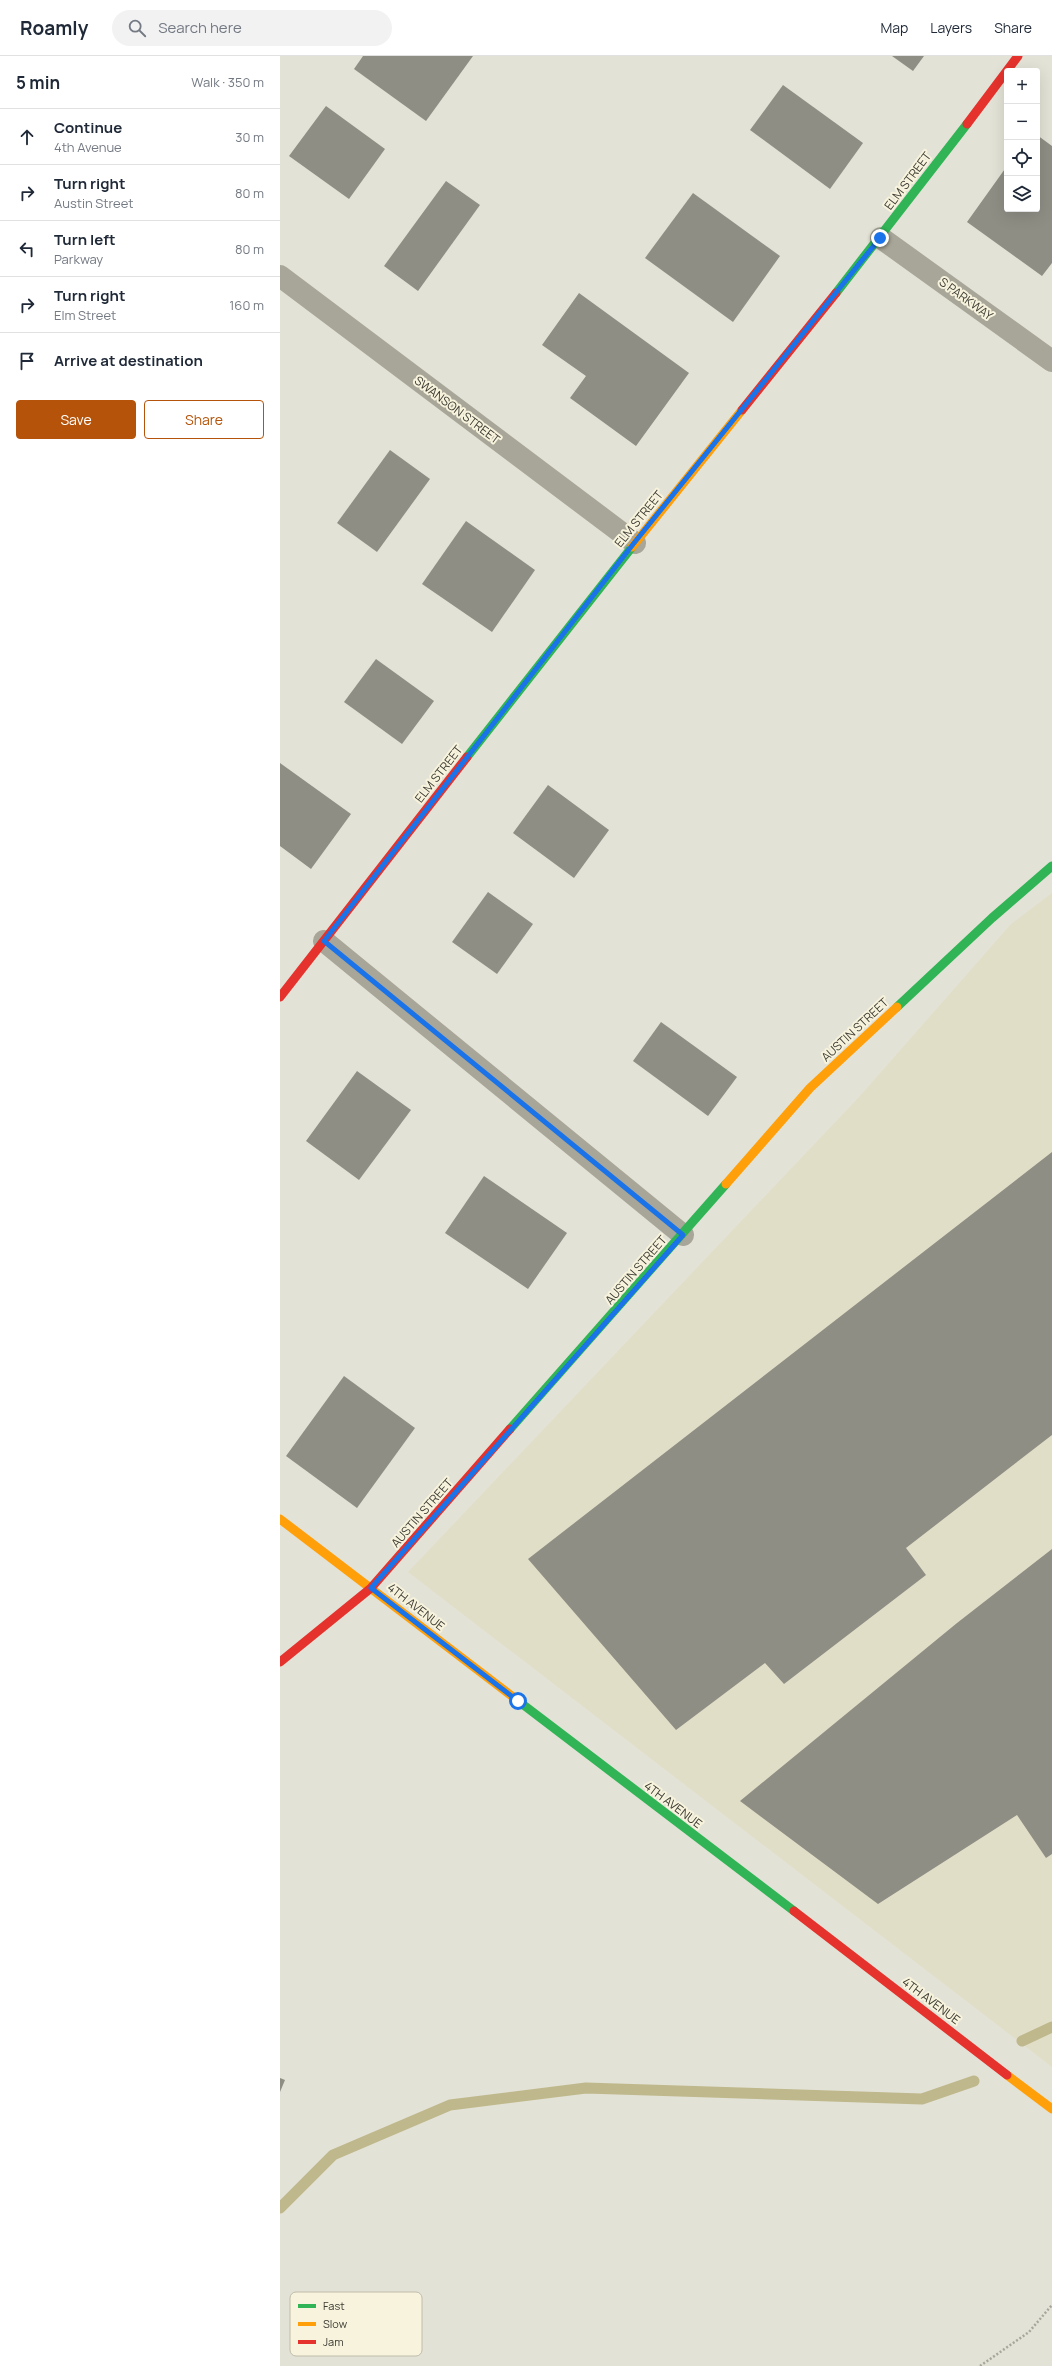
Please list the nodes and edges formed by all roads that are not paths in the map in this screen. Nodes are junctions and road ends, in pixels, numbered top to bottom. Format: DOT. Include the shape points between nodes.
graph roads {
  1 [pos="1018,56"];
  2 [pos="880,238"];
  3 [pos="280,276"];
  4 [pos="1052,361"];
  5 [pos="634,543"];
  6 [pos="1052,866"];
  7 [pos="324,941"];
  8 [pos="280,997"];
  9 [pos="683,1235"];
  10 [pos="280,1519"];
  11 [pos="371,1588"];
  12 [pos="280,1662"];
  13 [pos="1052,2109"];
  1 -- 2 [label="street, ELM STREET"];
  2 -- 4 [label="street, S PARKWAY"];
  2 -- 5 [label="street, ELM STREET"];
  3 -- 5 [label="street, SWANSON STREET"];
  5 -- 7 [label="street, ELM STREET"];
  6 -- 9 [label="street, AUSTIN STREET" via="992,918 810,1088"];
  7 -- 8 [label="street, ELM STREET"];
  7 -- 9 [label="street"];
  9 -- 11 [label="street, AUSTIN STREET"];
  10 -- 11 [label="street, 4TH AVENUE"];
  11 -- 12 [label="street, AUSTIN STREET"];
  11 -- 13 [label="street, 4TH AVENUE"];
}
